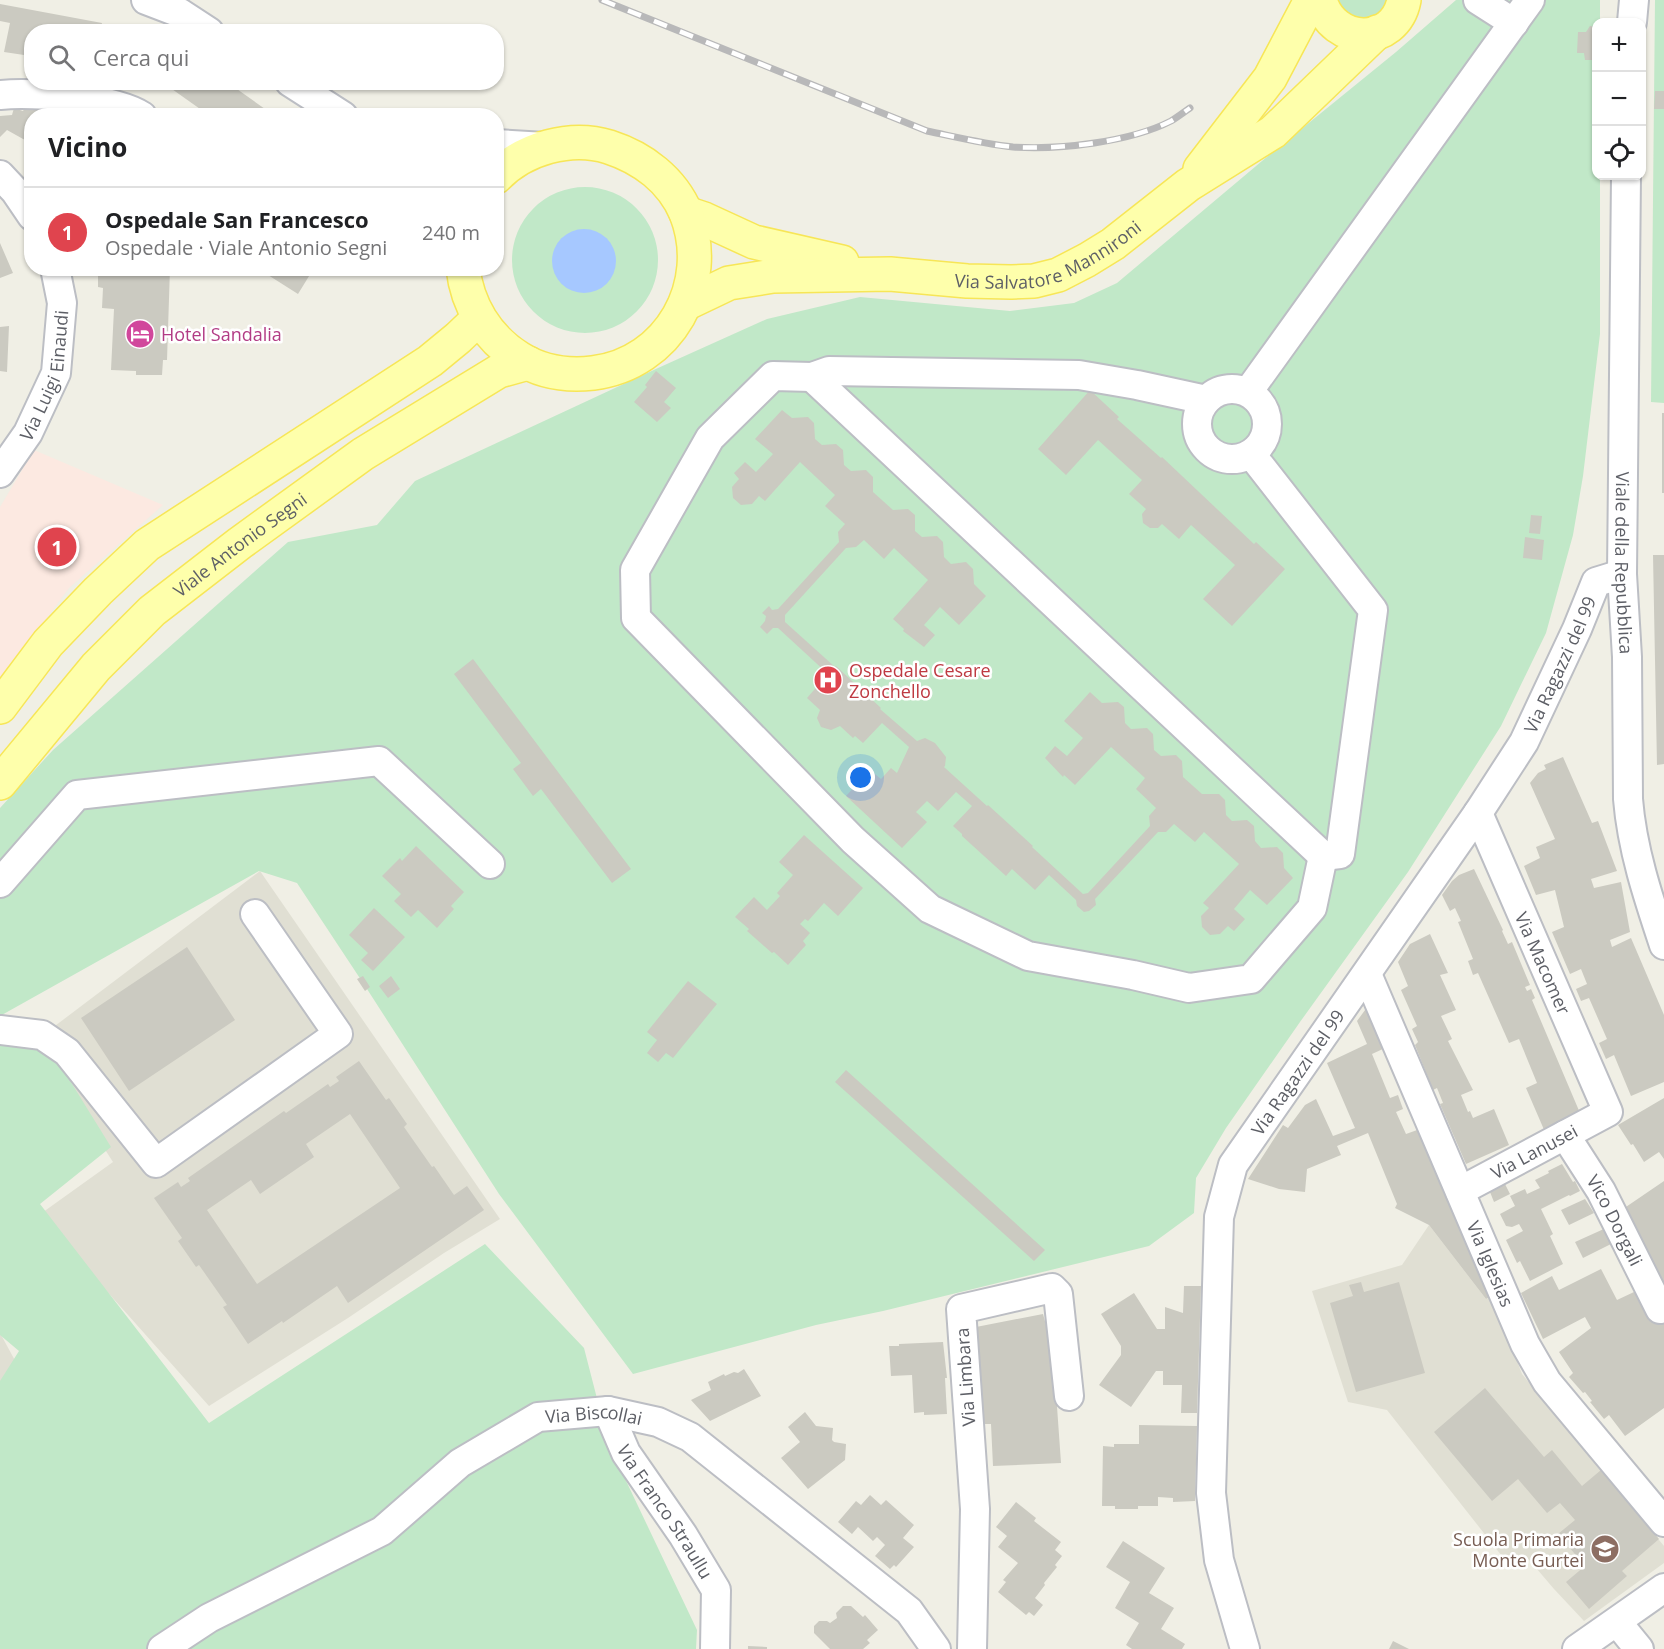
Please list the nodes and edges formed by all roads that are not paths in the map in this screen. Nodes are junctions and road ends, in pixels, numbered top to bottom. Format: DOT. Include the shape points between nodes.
graph roads {
  1 [pos="146,0"];
  2 [pos="1311,0"];
  3 [pos="1320,0"];
  4 [pos="1478,0"];
  5 [pos="1530,0"];
  6 [pos="1634,0"];
  7 [pos="1398,13"];
  8 [pos="1632,18"];
  9 [pos="1514,23"];
  10 [pos="197,24"];
  11 [pos="302,90"];
  12 [pos="0,96"];
  13 [pos="125,108"];
  14 [pos="331,108"];
  15 [pos="504,144"];
  16 [pos="545,147"];
  17 [pos="504,171"];
  18 [pos="0,175"];
  19 [pos="1626,180"];
  20 [pos="1188,185"];
  21 [pos="24,204"];
  22 [pos="686,213"];
  23 [pos="890,274"];
  24 [pos="57,276"];
  25 [pos="464,276"];
  26 [pos="686,304"];
  27 [pos="479,318"];
  28 [pos="528,363"];
  29 [pos="812,377"];
  30 [pos="1248,392"];
  31 [pos="1206,400"];
  32 [pos="1251,454"];
  33 [pos="0,473"];
  34 [pos="1622,574"];
  35 [pos="0,707"];
  36 [pos="0,783"];
  37 [pos="1478,813"];
  38 [pos="1323,856"];
  39 [pos="490,864"];
  40 [pos="0,883"];
  41 [pos="255,914"];
  42 [pos="1664,945"];
  43 [pos="1367,974"];
  44 [pos="0,1030"];
  45 [pos="1608,1112"];
  46 [pos="1565,1135"];
  47 [pos="1460,1191"];
  48 [pos="1660,1309"];
  49 [pos="1069,1396"];
  50 [pos="608,1411"];
  51 [pos="1664,1522"];
  52 [pos="1664,1588"];
  53 [pos="1617,1622"];
  54 [pos="162,1649"];
  55 [pos="715,1649"];
  56 [pos="936,1649"];
  57 [pos="972,1649"];
  58 [pos="1245,1649"];
  59 [pos="1577,1649"];
  60 [pos="1639,1649"];
  1 -- 10 [label="street"];
  2 -- 20 [label="main road, Via Salvatore Mannironi" via="1270,78"];
  3 -- 7 [label="main road" via="1335,26 1355,34 1366,35"];
  4 -- 9 [label="street"];
  5 -- 9 [label="street"];
  6 -- 8 [label="street"];
  7 -- 20 [label="main road, Via Salvatore Mannironi" via="1273,132"];
  9 -- 30 [label="street"];
  11 -- 14 [label="street"];
  12 -- 13 [label="street" via="91,100"];
  15 -- 16 [label="street"];
  16 -- 17 [label="main road"];
  16 -- 22 [label="main road" via="573,142 601,144 628,153 652,168 672,188"];
  18 -- 21 [label="street"];
  19 -- 34 [label="street, Viale della Repubblica"];
  20 -- 23 [label="main road, Via Salvatore Mannironi" via="1113,244 1058,275 1034,282 1011,282"];
  22 -- 23 [label="main road, Via Salvatore Mannironi" via="754,242"];
  22 -- 26 [label="main road" via="694,243 694,274"];
  23 -- 26 [label="main road, Via Salvatore Mannironi" via="773,276 729,283"];
  24 -- 33 [label="street, Via Luigi Einaudi" via="62,303 56,373 28,433"];
  25 -- 27 [label="main road"];
  26 -- 28 [label="main road" via="654,348 615,369 579,375 553,372"];
  27 -- 28 [label="main road" via="508,351"];
  27 -- 35 [label="main road" via="430,361 147,545 48,643"];
  28 -- 36 [label="main road, Viale Antonio Segni" via="499,371 473,385 363,454 152,611 96,668"];
  29 -- 31 [label="street" via="830,371 1079,375"];
  29 -- 38 [label="street"];
  29 -- 38 [label="street" via="773,375 710,438 635,570 636,618 853,840 930,909 1028,956 1188,988 1251,979 1312,908"];
  30 -- 31 [label="street" via="1226,389"];
  30 -- 32 [label="street" via="1263,406 1268,427 1265,438"];
  31 -- 32 [label="street" via="1197,420 1202,442 1209,450 1229,459"];
  32 -- 38 [label="street" via="1373,610 1340,854"];
  34 -- 37 [label="street, Via Ragazzi del 99" via="1596,582 1524,742"];
  34 -- 42 [label="street, Viale della Repubblica" via="1630,817 1642,879"];
  37 -- 43 [label="street, Via Ragazzi del 99"];
  37 -- 45 [label="street, Via Macomer"];
  39 -- 40 [label="street" via="379,761 77,795"];
  41 -- 44 [label="street" via="338,1034 156,1163 67,1052 42,1035"];
  43 -- 47 [label="street, Via Iglesias"];
  43 -- 58 [label="street, Via Ragazzi del 99" via="1233,1165 1219,1217 1211,1493 1220,1560"];
  45 -- 46 [label="street, Via Lanusei"];
  46 -- 47 [label="street, Via Lanusei"];
  46 -- 48 [label="street, Vico Dorgali" via="1601,1191"];
  47 -- 51 [label="street, Via Iglesias" via="1525,1344 1547,1382"];
  49 -- 57 [label="street, Via Limbara" via="1058,1294 1052,1288 961,1309 975,1509"];
  50 -- 54 [label="street, Via Biscollai" via="538,1417 460,1463 382,1531 209,1618"];
  50 -- 55 [label="street, Via Franco Straullu" via="626,1453 716,1590"];
  50 -- 56 [label="street, Via Biscollai" via="658,1422 690,1437 909,1611"];
  52 -- 53 [label="street"];
  53 -- 59 [label="street"];
  53 -- 60 [label="street"];
}
